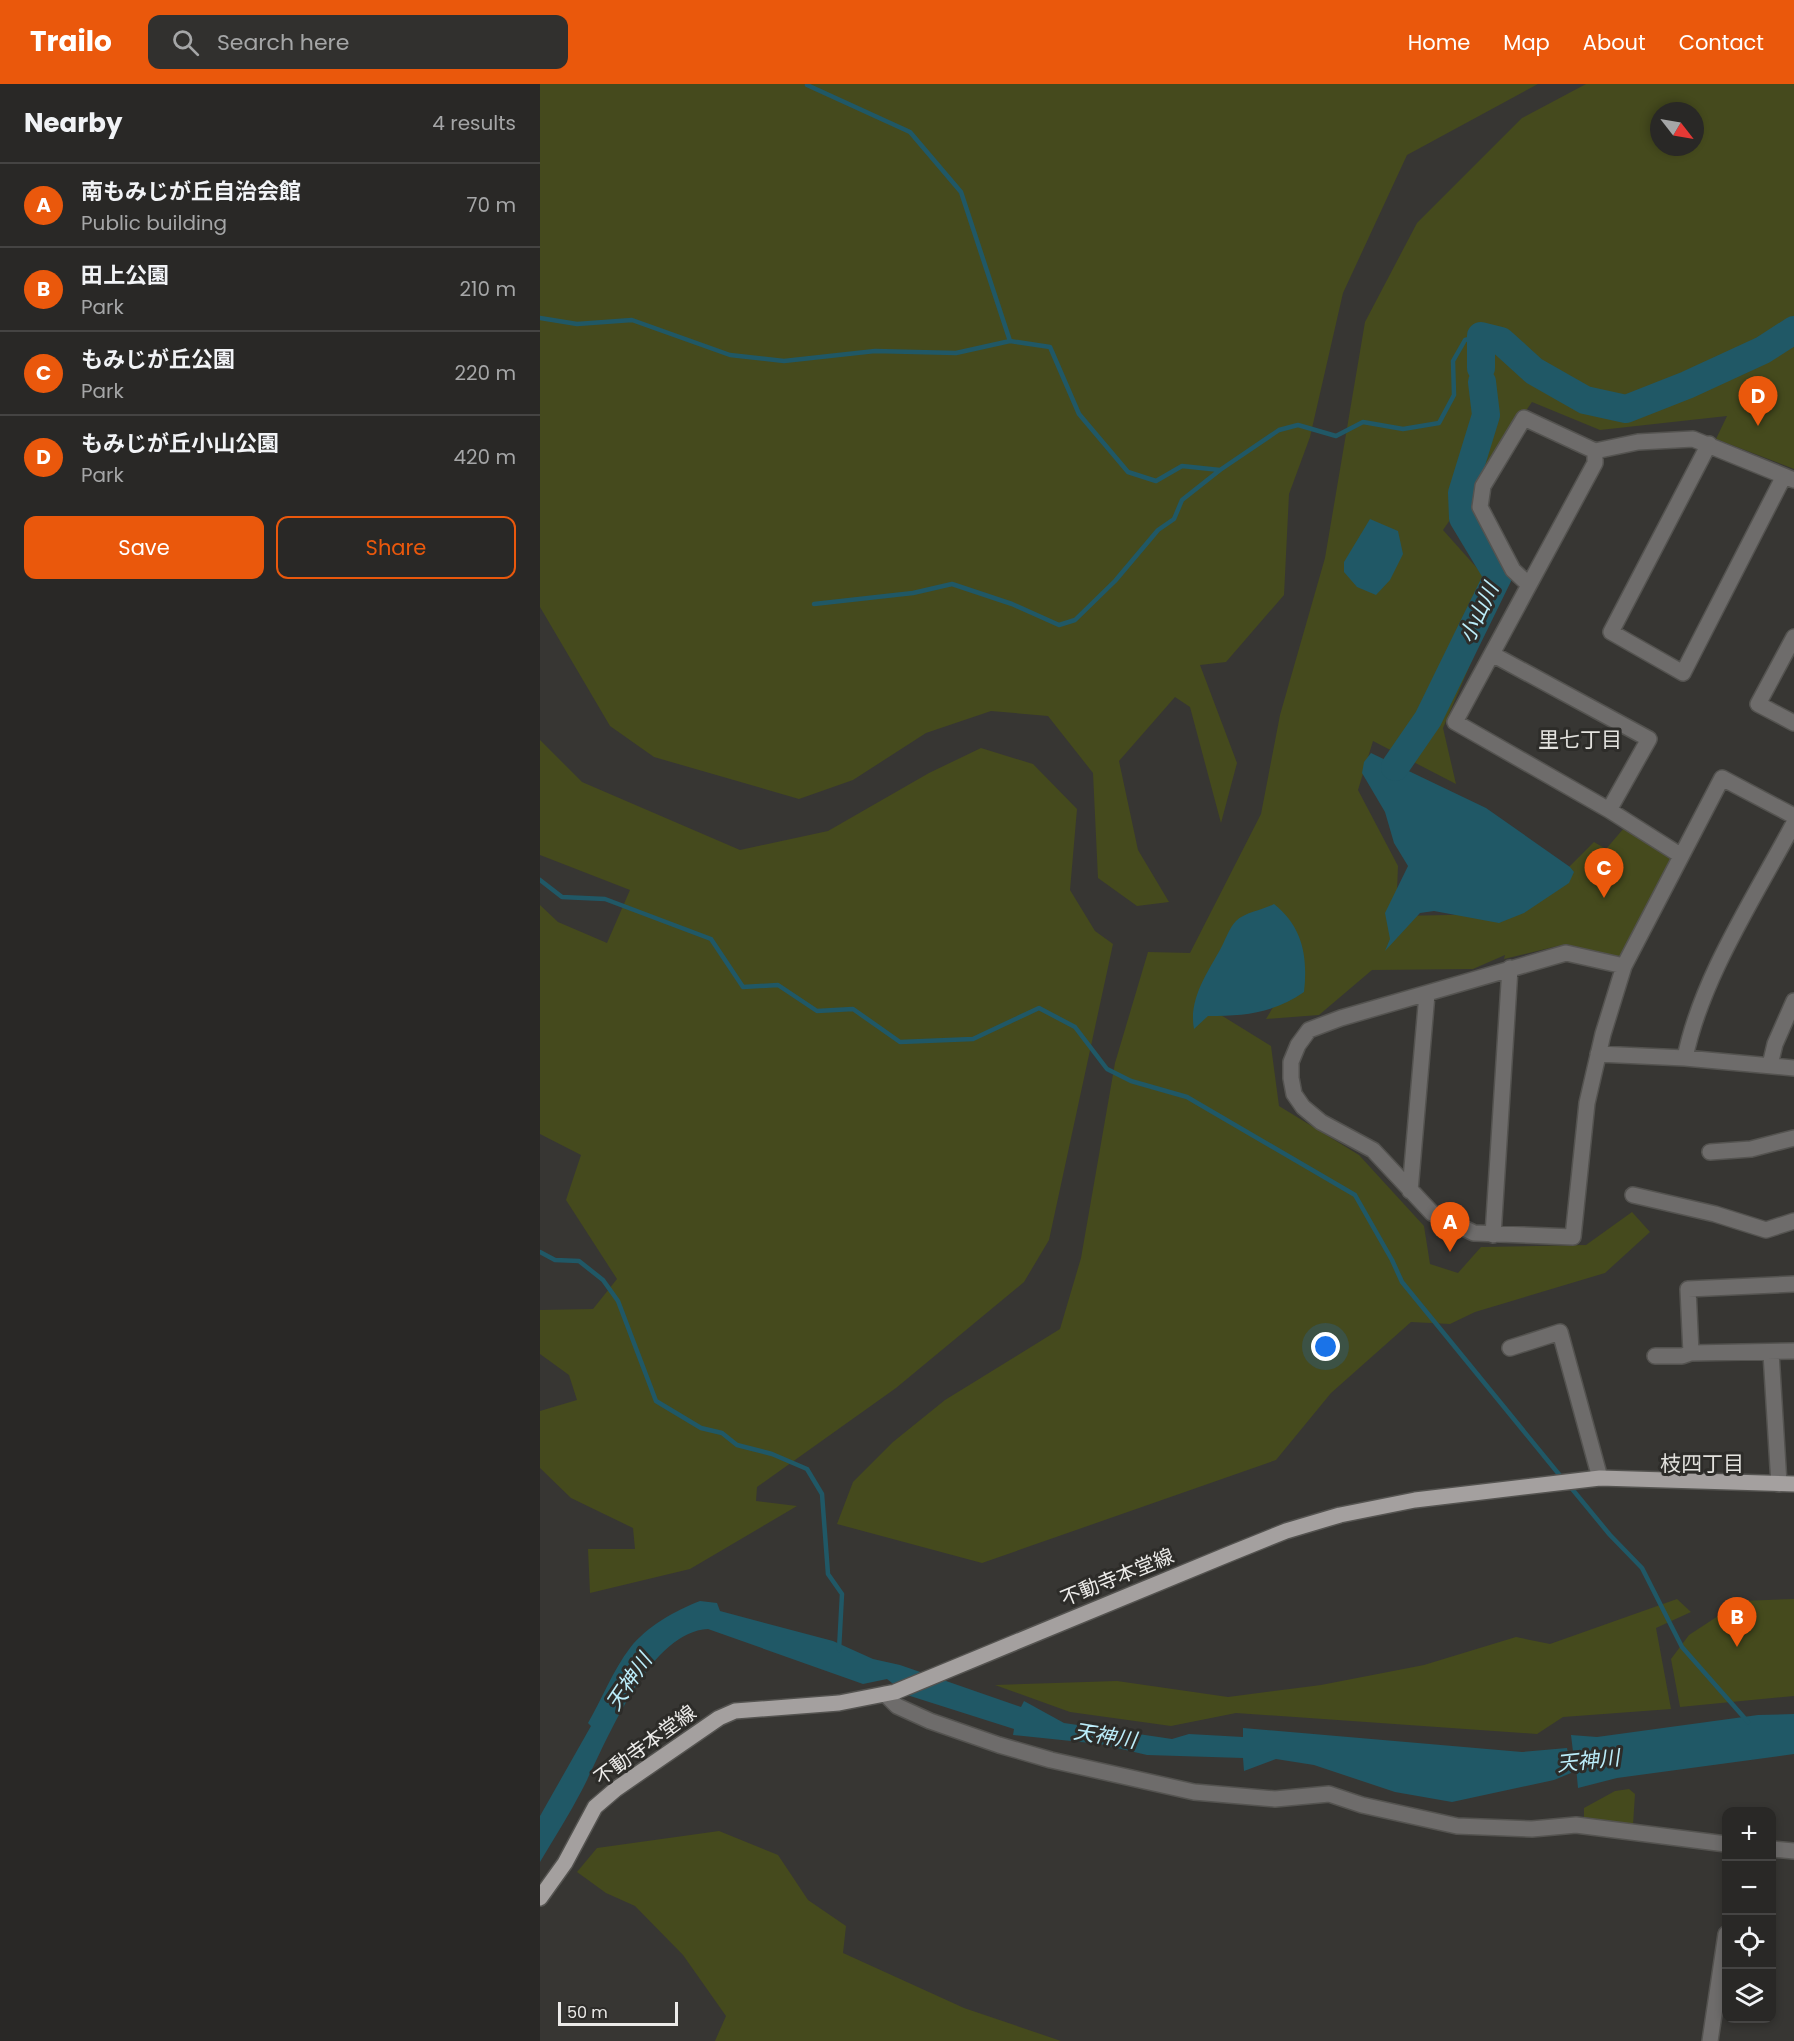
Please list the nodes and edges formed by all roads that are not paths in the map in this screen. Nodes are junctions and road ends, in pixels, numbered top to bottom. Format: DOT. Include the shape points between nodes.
graph roads {
  1 [pos="1709,444"];
  2 [pos="1595,451"];
  3 [pos="1789,478"];
  4 [pos="1529,585"];
  5 [pos="1794,637"];
  6 [pos="1492,654"];
  7 [pos="1794,723"];
  8 [pos="1609,810"];
  9 [pos="1794,816"];
  10 [pos="1794,823"];
  11 [pos="1680,855"];
  12 [pos="1624,966"];
  13 [pos="1510,968"];
  14 [pos="1427,994"];
  15 [pos="1794,1001"];
  16 [pos="1598,1054"];
  17 [pos="1685,1058"];
  18 [pos="1770,1065"];
  19 [pos="1794,1068"];
  20 [pos="1794,1137"];
  21 [pos="1710,1152"];
  22 [pos="1410,1191"];
  23 [pos="1633,1196"];
  24 [pos="1794,1221"];
  25 [pos="1493,1235"];
  26 [pos="1794,1284"];
  27 [pos="1510,1348"];
  28 [pos="1794,1351"];
  29 [pos="1690,1353"];
  30 [pos="1771,1353"];
  31 [pos="1655,1356"];
  32 [pos="1600,1478"];
  33 [pos="1787,1484"];
  34 [pos="890,1693"];
  35 [pos="1722,1844"];
  36 [pos="1776,1849"];
  37 [pos="1794,1851"];
  38 [pos="540,1898"];
  39 [pos="1722,1961"];
  40 [pos="1710,2041"];
  1 -- 2 [label="street" via="1677,438"];
  1 -- 3 [label="street"];
  1 -- 3 [label="street" via="1611,632 1683,673"];
  2 -- 4 [label="street" via="1595,463"];
  2 -- 4 [label="street" via="1524,418 1483,486 1480,507 1513,570"];
  4 -- 6 [label="street"];
  5 -- 7 [label="street" via="1758,704"];
  6 -- 8 [label="street" via="1455,722"];
  6 -- 8 [label="street" via="1649,739"];
  8 -- 11 [label="street"];
  9 -- 11 [label="street" via="1722,778"];
  10 -- 17 [label="street" via="1707,987"];
  11 -- 12 [label="street"];
  12 -- 13 [label="street" via="1566,953"];
  12 -- 16 [label="street"];
  13 -- 14 [label="street"];
  13 -- 25 [label="street"];
  14 -- 22 [label="street"];
  14 -- 22 [label="street" via="1309,1030 1291,1062 1294,1094 1303,1107 1321,1122 1373,1150"];
  15 -- 18 [label="street"];
  16 -- 17 [label="street"];
  16 -- 25 [label="street" via="1587,1103 1573,1237"];
  17 -- 18 [label="street"];
  18 -- 19 [label="street"];
  20 -- 21 [label="street" via="1751,1149"];
  22 -- 25 [label="street" via="1432,1213 1474,1233"];
  23 -- 24 [label="street" via="1766,1230"];
  26 -- 29 [label="street" via="1688,1289"];
  27 -- 32 [label="street" via="1560,1332"];
  28 -- 30 [label="street"];
  29 -- 30 [label="street"];
  29 -- 31 [label="street"];
  30 -- 33 [label="street"];
  32 -- 33 [label="main road, 不動寺本堂線"];
  32 -- 34 [label="main road, 不動寺本堂線" via="1415,1500 1340,1515 1229,1554"];
  34 -- 35 [label="street" via="897,1706 999,1745 1194,1792 1275,1799 1329,1794 1457,1826 1576,1826"];
  34 -- 38 [label="main road, 不動寺本堂線" via="839,1703 735,1711 702,1728 595,1808 565,1863"];
  36 -- 37 [label="street"];
  39 -- 40 [label="street"];
}
